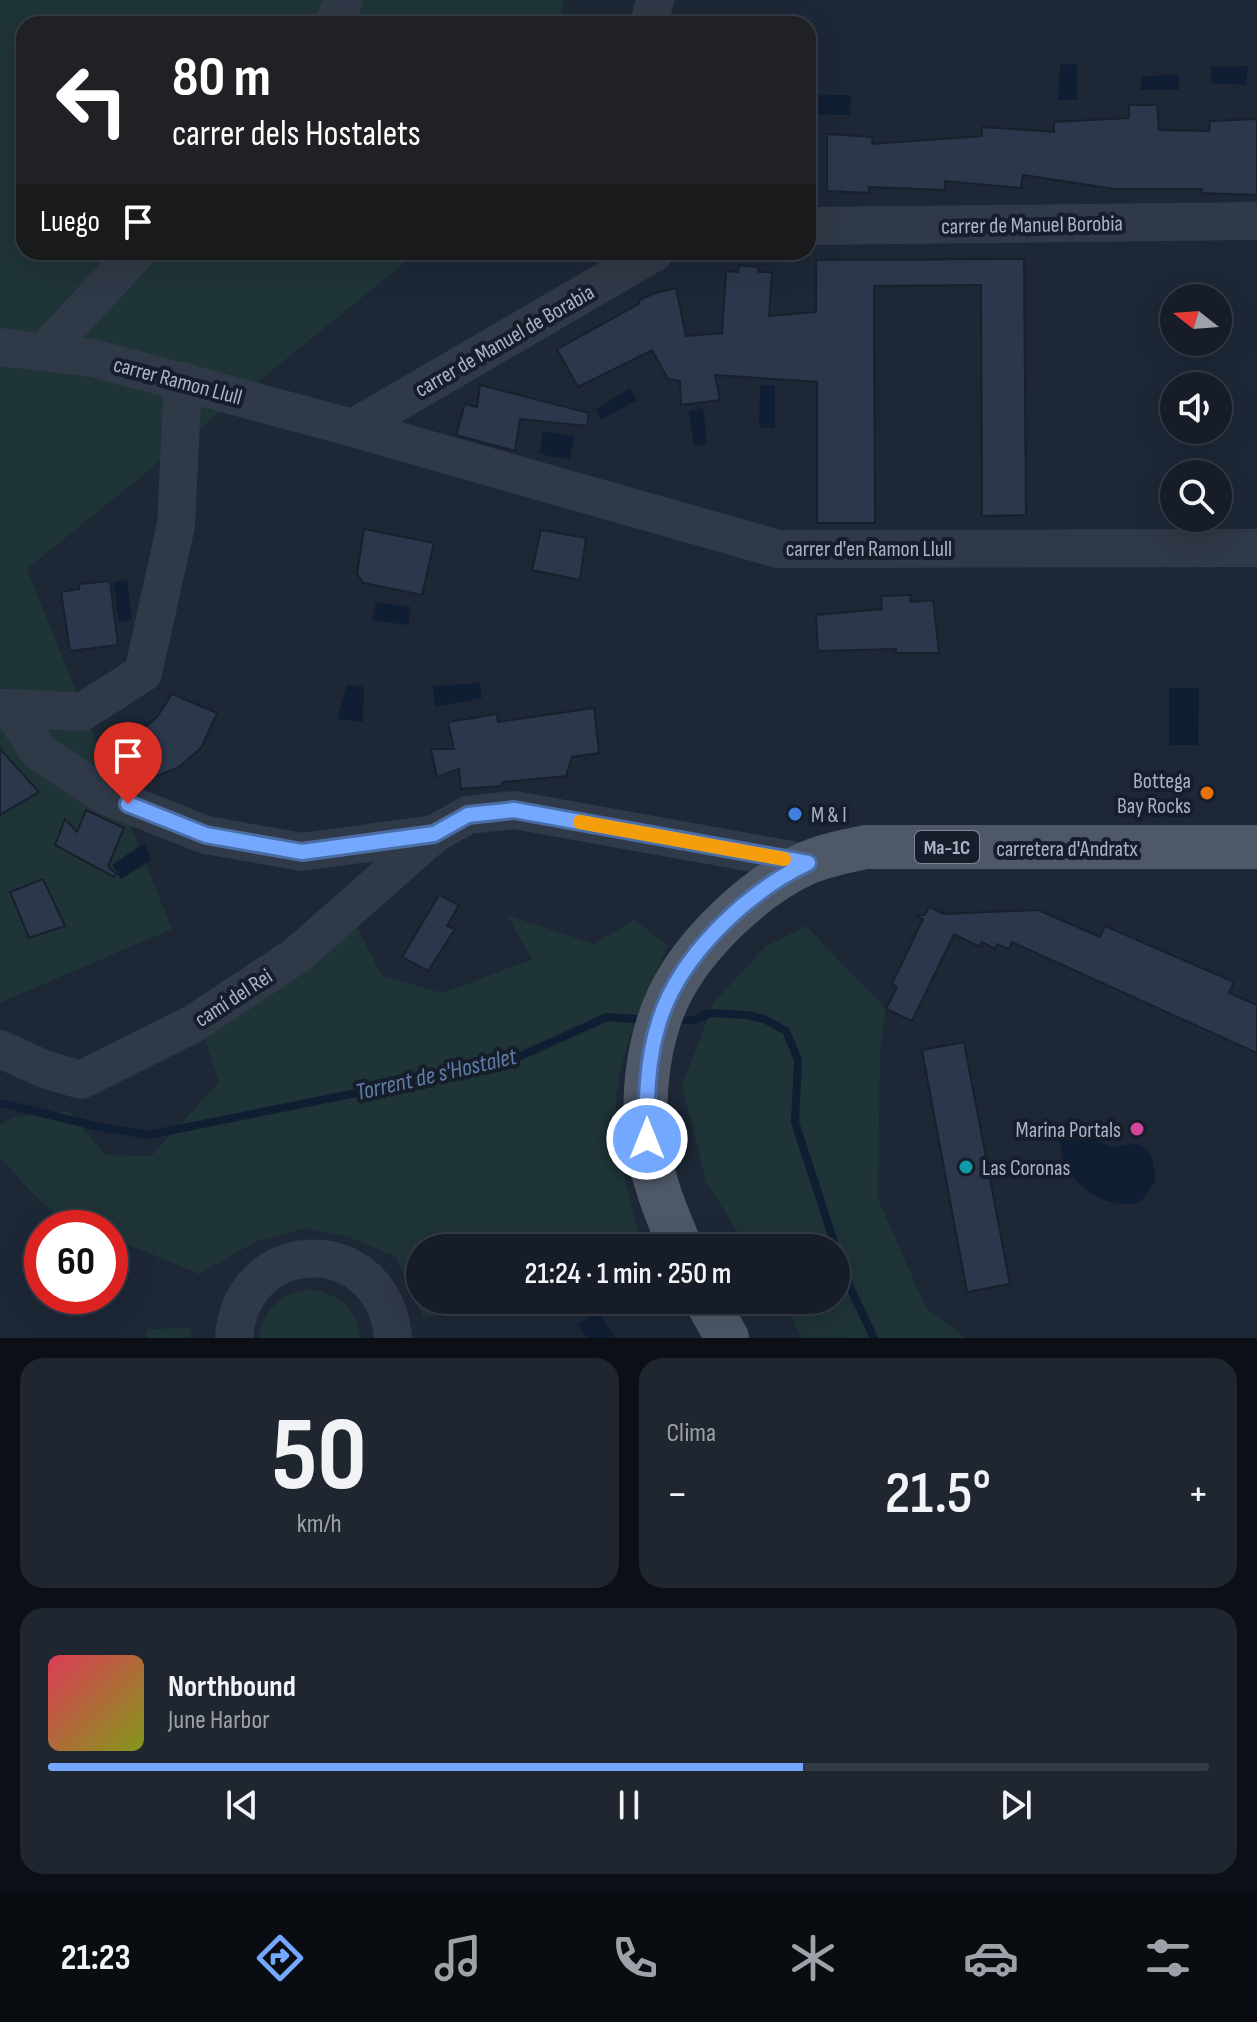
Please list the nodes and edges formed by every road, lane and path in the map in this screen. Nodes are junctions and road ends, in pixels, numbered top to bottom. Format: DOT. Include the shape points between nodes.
graph roads {
  1 [pos="1257,221"];
  2 [pos="816,226"];
  3 [pos="130,260"];
  4 [pos="641,260"];
  5 [pos="0,347"];
  6 [pos="45,351"];
  7 [pos="183,381"];
  8 [pos="353,428"];
  9 [pos="1257,548"];
  10 [pos="5,708"];
  11 [pos="434,834"];
  12 [pos="1257,847"];
  13 [pos="808,863"];
  14 [pos="0,1049"];
  15 [pos="675,1234"];
  16 [pos="714,1314"];
  17 [pos="234,1338"];
  18 [pos="393,1338"];
  19 [pos="727,1338"];
  1 -- 2 [label="street, carrer de Manuel Borobia"];
  3 -- 6 [label="street"];
  4 -- 8 [label="street, carrer de Manuel de Borabia"];
  5 -- 6 [label="street, carrer Ramon Llull"];
  6 -- 7 [label="street, carrer Ramon Llull"];
  7 -- 8 [label="street, carrer Ramon Llull"];
  7 -- 10 [label="street" via="176,525 143,673 82,712"];
  8 -- 9 [label="street, carrer d'en Ramon Llull" via="778,549"];
  10 -- 11 [label="street" via="38,751 102,794 206,835 302,852"];
  11 -- 13 [label="street" via="468,815 514,810"];
  11 -- 14 [label="street, camí del Rei" via="297,955 193,1024 81,1080"];
  12 -- 13 [label="main road, carretera d'Andratx / Ma-1C" via="866,847"];
  13 -- 15 [label="main road, carretera d'Andratx / Ma-1C" via="773,881 709,940 669,995 659,1021 649,1073 647,1139"];
  16 -- 19 [label="main road"];
  17 -- 18 [label="street" via="235,1318 246,1294 264,1274 312,1257 338,1261 362,1273 380,1292 391,1316"];
}
